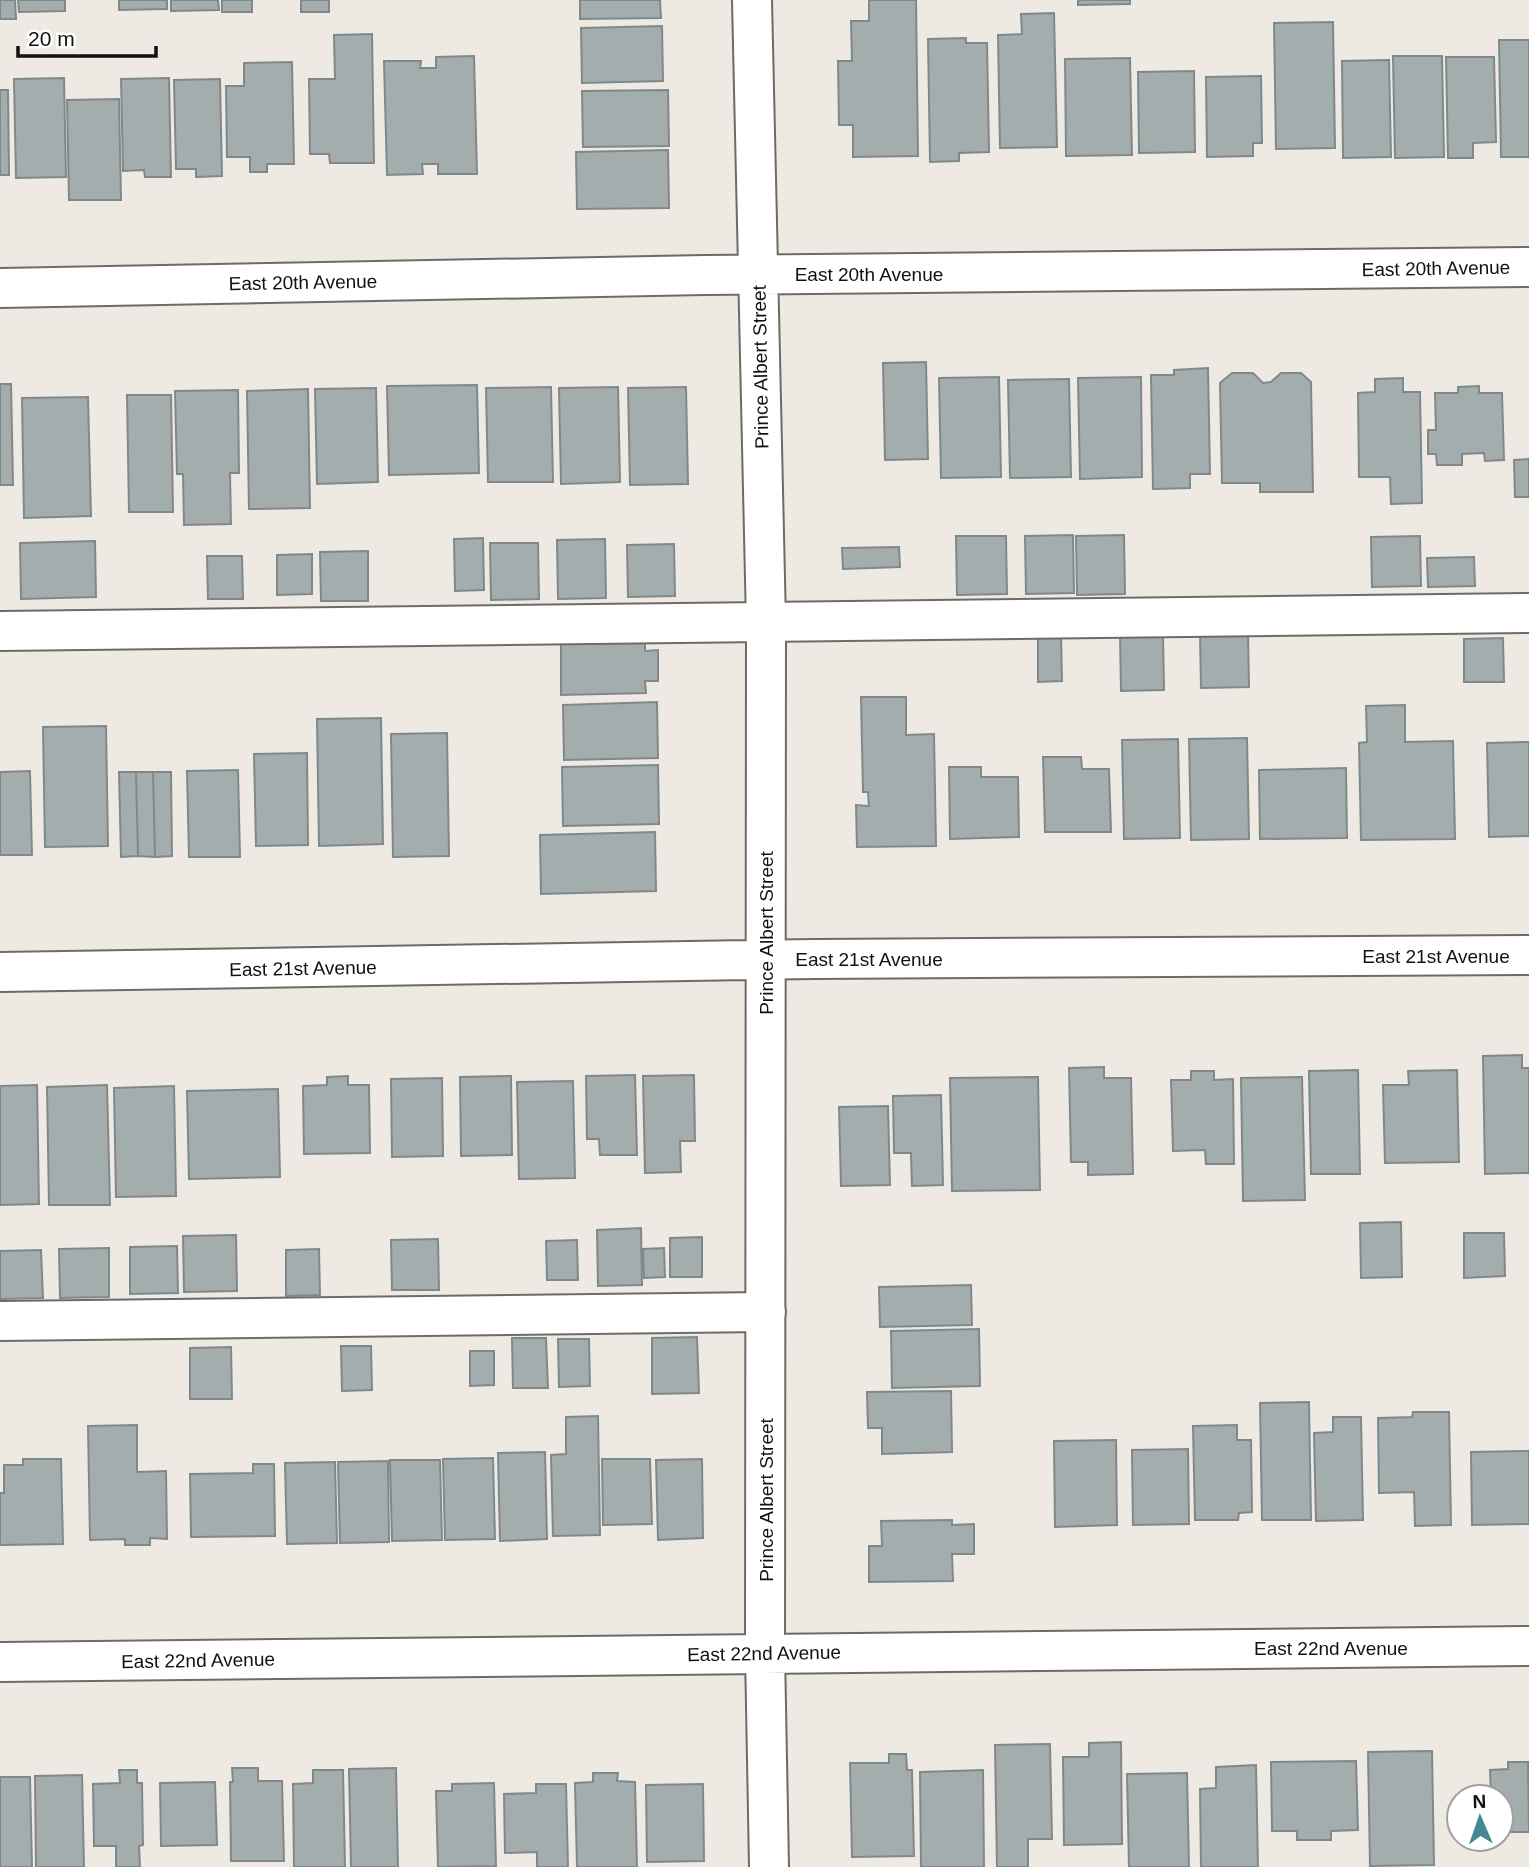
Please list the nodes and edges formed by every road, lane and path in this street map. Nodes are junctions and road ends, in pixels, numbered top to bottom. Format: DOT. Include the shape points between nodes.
graph roads {
  1 [pos="752,0"];
  2 [pos="1529,267"];
  3 [pos="758,275"];
  4 [pos="0,288"];
  5 [pos="1529,613"];
  6 [pos="766,623"];
  7 [pos="0,631"];
  8 [pos="1529,955"];
  9 [pos="766,960"];
  10 [pos="0,972"];
  11 [pos="766,1312"];
  12 [pos="0,1321"];
  13 [pos="1529,1646"];
  14 [pos="765,1652"];
  15 [pos="0,1662"];
  16 [pos="769,1867"];
  1 -- 3 [label="street, Prince Albert Street"];
  2 -- 3 [label="street, East 20th Avenue"];
  3 -- 4 [label="street, East 20th Avenue"];
  3 -- 6 [label="street, Prince Albert Street"];
  5 -- 6 [label="street"];
  6 -- 7 [label="street"];
  6 -- 9 [label="street, Prince Albert Street"];
  8 -- 9 [label="street, East 21st Avenue"];
  9 -- 10 [label="street, East 21st Avenue"];
  9 -- 11 [label="street, Prince Albert Street"];
  11 -- 12 [label="street"];
  11 -- 14 [label="street, Prince Albert Street"];
  13 -- 14 [label="street, East 22nd Avenue"];
  14 -- 15 [label="street, East 22nd Avenue"];
  14 -- 16 [label="street, Prince Albert Street"];
}
